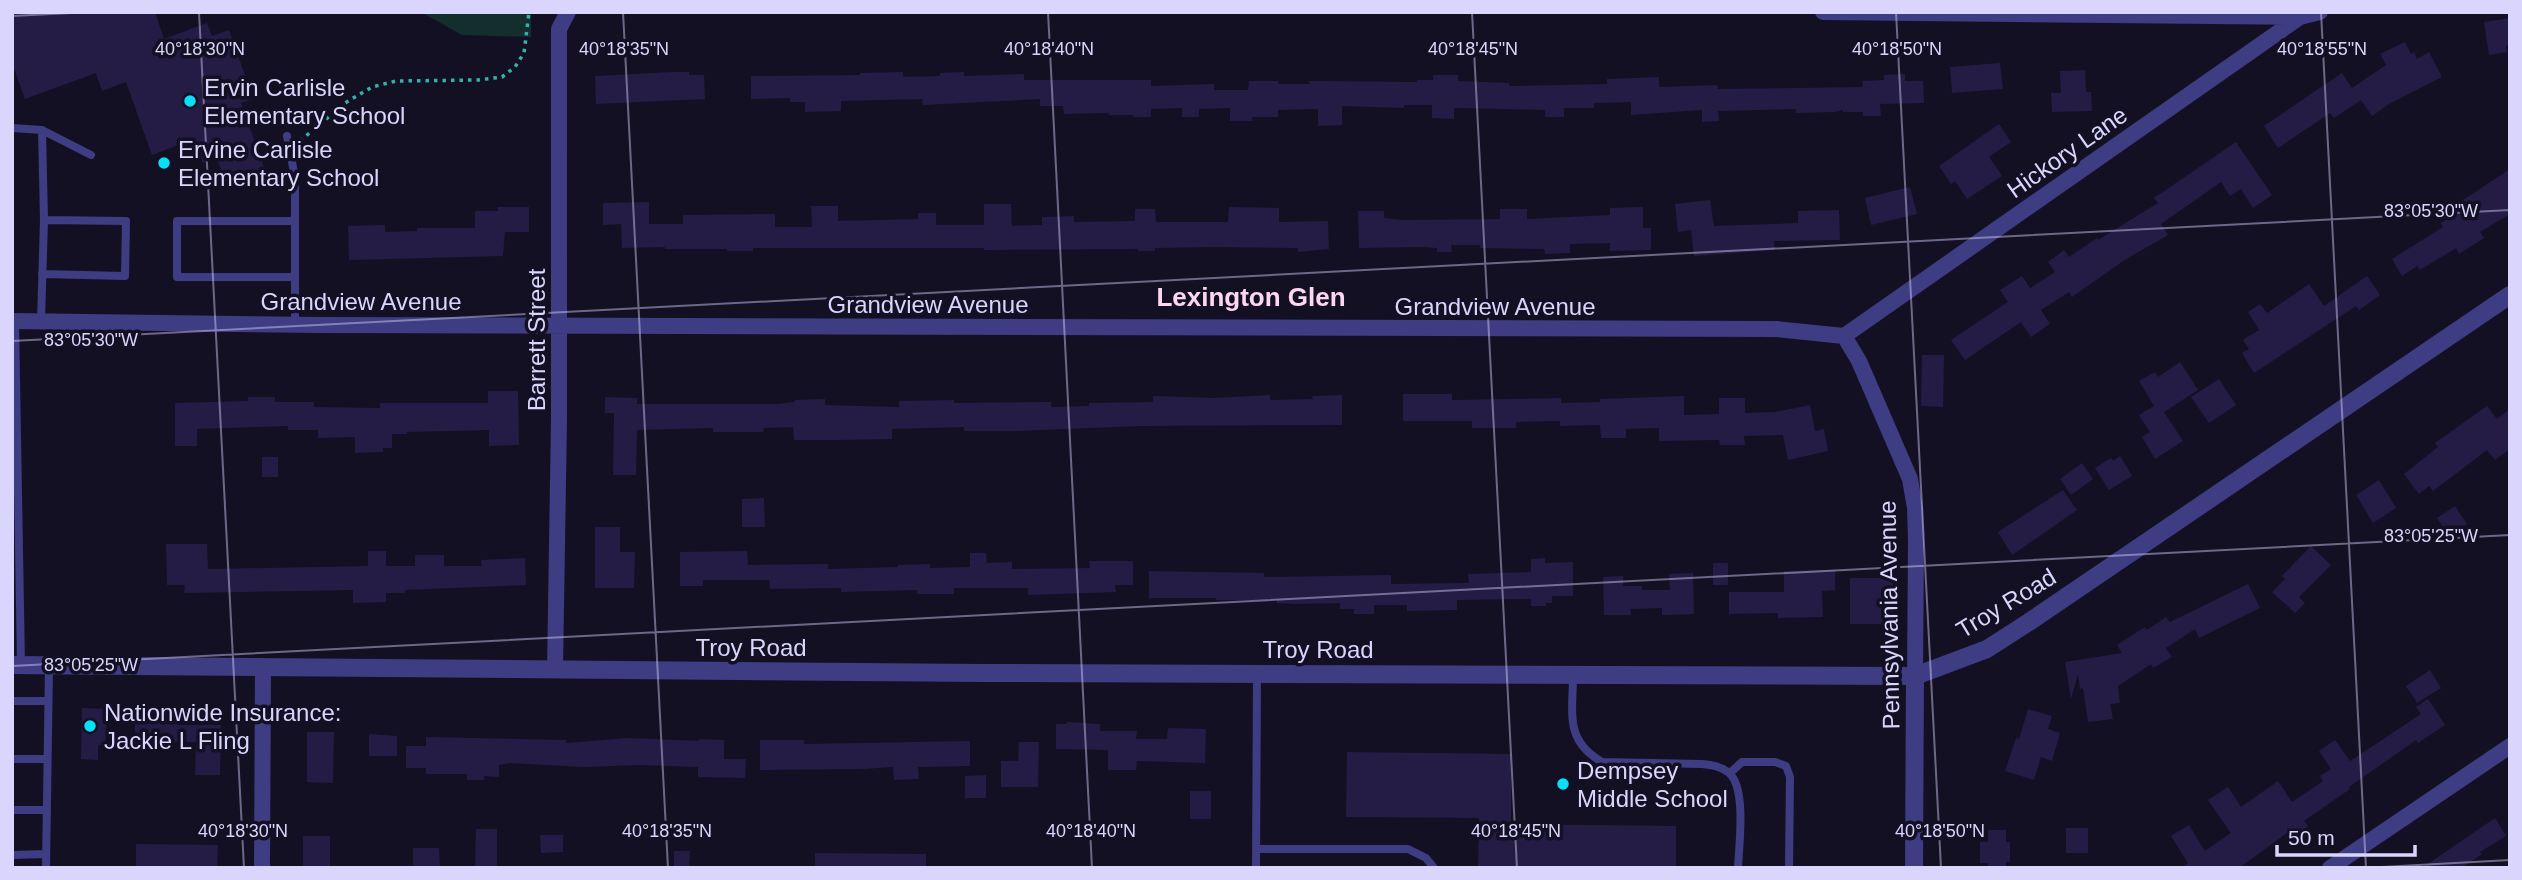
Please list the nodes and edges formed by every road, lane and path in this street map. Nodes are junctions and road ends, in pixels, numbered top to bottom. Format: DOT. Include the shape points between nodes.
graph roads {
  1 [pos="529,12"];
  2 [pos="568,12"];
  3 [pos="1823,12"];
  4 [pos="2320,12"];
  5 [pos="2300,17"];
  6 [pos="12,128"];
  7 [pos="42,130"];
  8 [pos="289,140"];
  9 [pos="91,155"];
  10 [pos="44,220"];
  11 [pos="294,221"];
  12 [pos="42,274"];
  13 [pos="294,276"];
  14 [pos="2510,295"];
  15 [pos="14,321"];
  16 [pos="41,321"];
  17 [pos="295,324"];
  18 [pos="559,324"];
  19 [pos="1844,336"];
  20 [pos="17,665"];
  21 [pos="49,666"];
  22 [pos="263,668"];
  23 [pos="555,670"];
  24 [pos="1257,673"];
  25 [pos="1573,676"];
  26 [pos="1915,676"];
  27 [pos="12,701"];
  28 [pos="48,701"];
  29 [pos="2510,746"];
  30 [pos="12,759"];
  31 [pos="47,759"];
  32 [pos="1730,773"];
  33 [pos="12,810"];
  34 [pos="47,810"];
  35 [pos="1256,849"];
  36 [pos="46,854"];
  37 [pos="12,855"];
  38 [pos="46,868"];
  39 [pos="262,868"];
  40 [pos="1256,868"];
  41 [pos="1434,868"];
  42 [pos="1738,868"];
  43 [pos="1789,868"];
  44 [pos="1914,868"];
  45 [pos="2330,868"];
  1 -- 8 [label="path" via="524,53 502,77 396,81 372,87 345,103 303,140"];
  2 -- 18 [label="street, Barrett Street" via="559,29"];
  3 -- 5 [label="street"];
  4 -- 5 [label="street, Hickory Lane"];
  5 -- 19 [label="street, Hickory Lane"];
  6 -- 7 [label="lane"];
  7 -- 9 [label="lane"];
  7 -- 10 [label="lane"];
  8 -- 11 [label="lane" via="295,178"];
  10 -- 12 [label="lane"];
  10 -- 12 [label="lane" via="126,221 125,276"];
  11 -- 13 [label="lane"];
  11 -- 13 [label="lane" via="177,221 177,277"];
  12 -- 16 [label="lane"];
  13 -- 17 [label="lane"];
  14 -- 26 [label="street, Troy Road" via="1987,649"];
  15 -- 16 [label="street, Grandview Avenue"];
  15 -- 20 [label="lane"];
  16 -- 17 [label="street, Grandview Avenue"];
  17 -- 18 [label="street, Grandview Avenue"];
  18 -- 19 [label="street, Grandview Avenue" via="1776,329"];
  18 -- 23 [label="street, Barrett Street"];
  19 -- 26 [label="street, Pennsylvania Avenue" via="1910,479 1916,541"];
  20 -- 21 [label="street, Troy Road"];
  21 -- 22 [label="street, Troy Road"];
  21 -- 28 [label="lane"];
  22 -- 23 [label="street, Troy Road"];
  22 -- 39 [label="street"];
  23 -- 24 [label="street, Troy Road"];
  24 -- 25 [label="street, Troy Road"];
  24 -- 35 [label="lane"];
  25 -- 26 [label="street, Troy Road"];
  25 -- 32 [label="lane" via="1573,731 1588,754 1602,762 1702,764"];
  26 -- 44 [label="street, Pennsylvania Avenue"];
  27 -- 28 [label="lane"];
  28 -- 31 [label="lane"];
  29 -- 45 [label="street"];
  30 -- 31 [label="lane"];
  31 -- 34 [label="lane"];
  32 -- 42 [label="lane" via="1740,796"];
  32 -- 43 [label="lane" via="1742,762 1786,766 1790,777"];
  33 -- 34 [label="lane"];
  34 -- 36 [label="lane"];
  35 -- 40 [label="lane"];
  35 -- 41 [label="lane" via="1408,849"];
  36 -- 37 [label="lane"];
  36 -- 38 [label="lane"];
}
